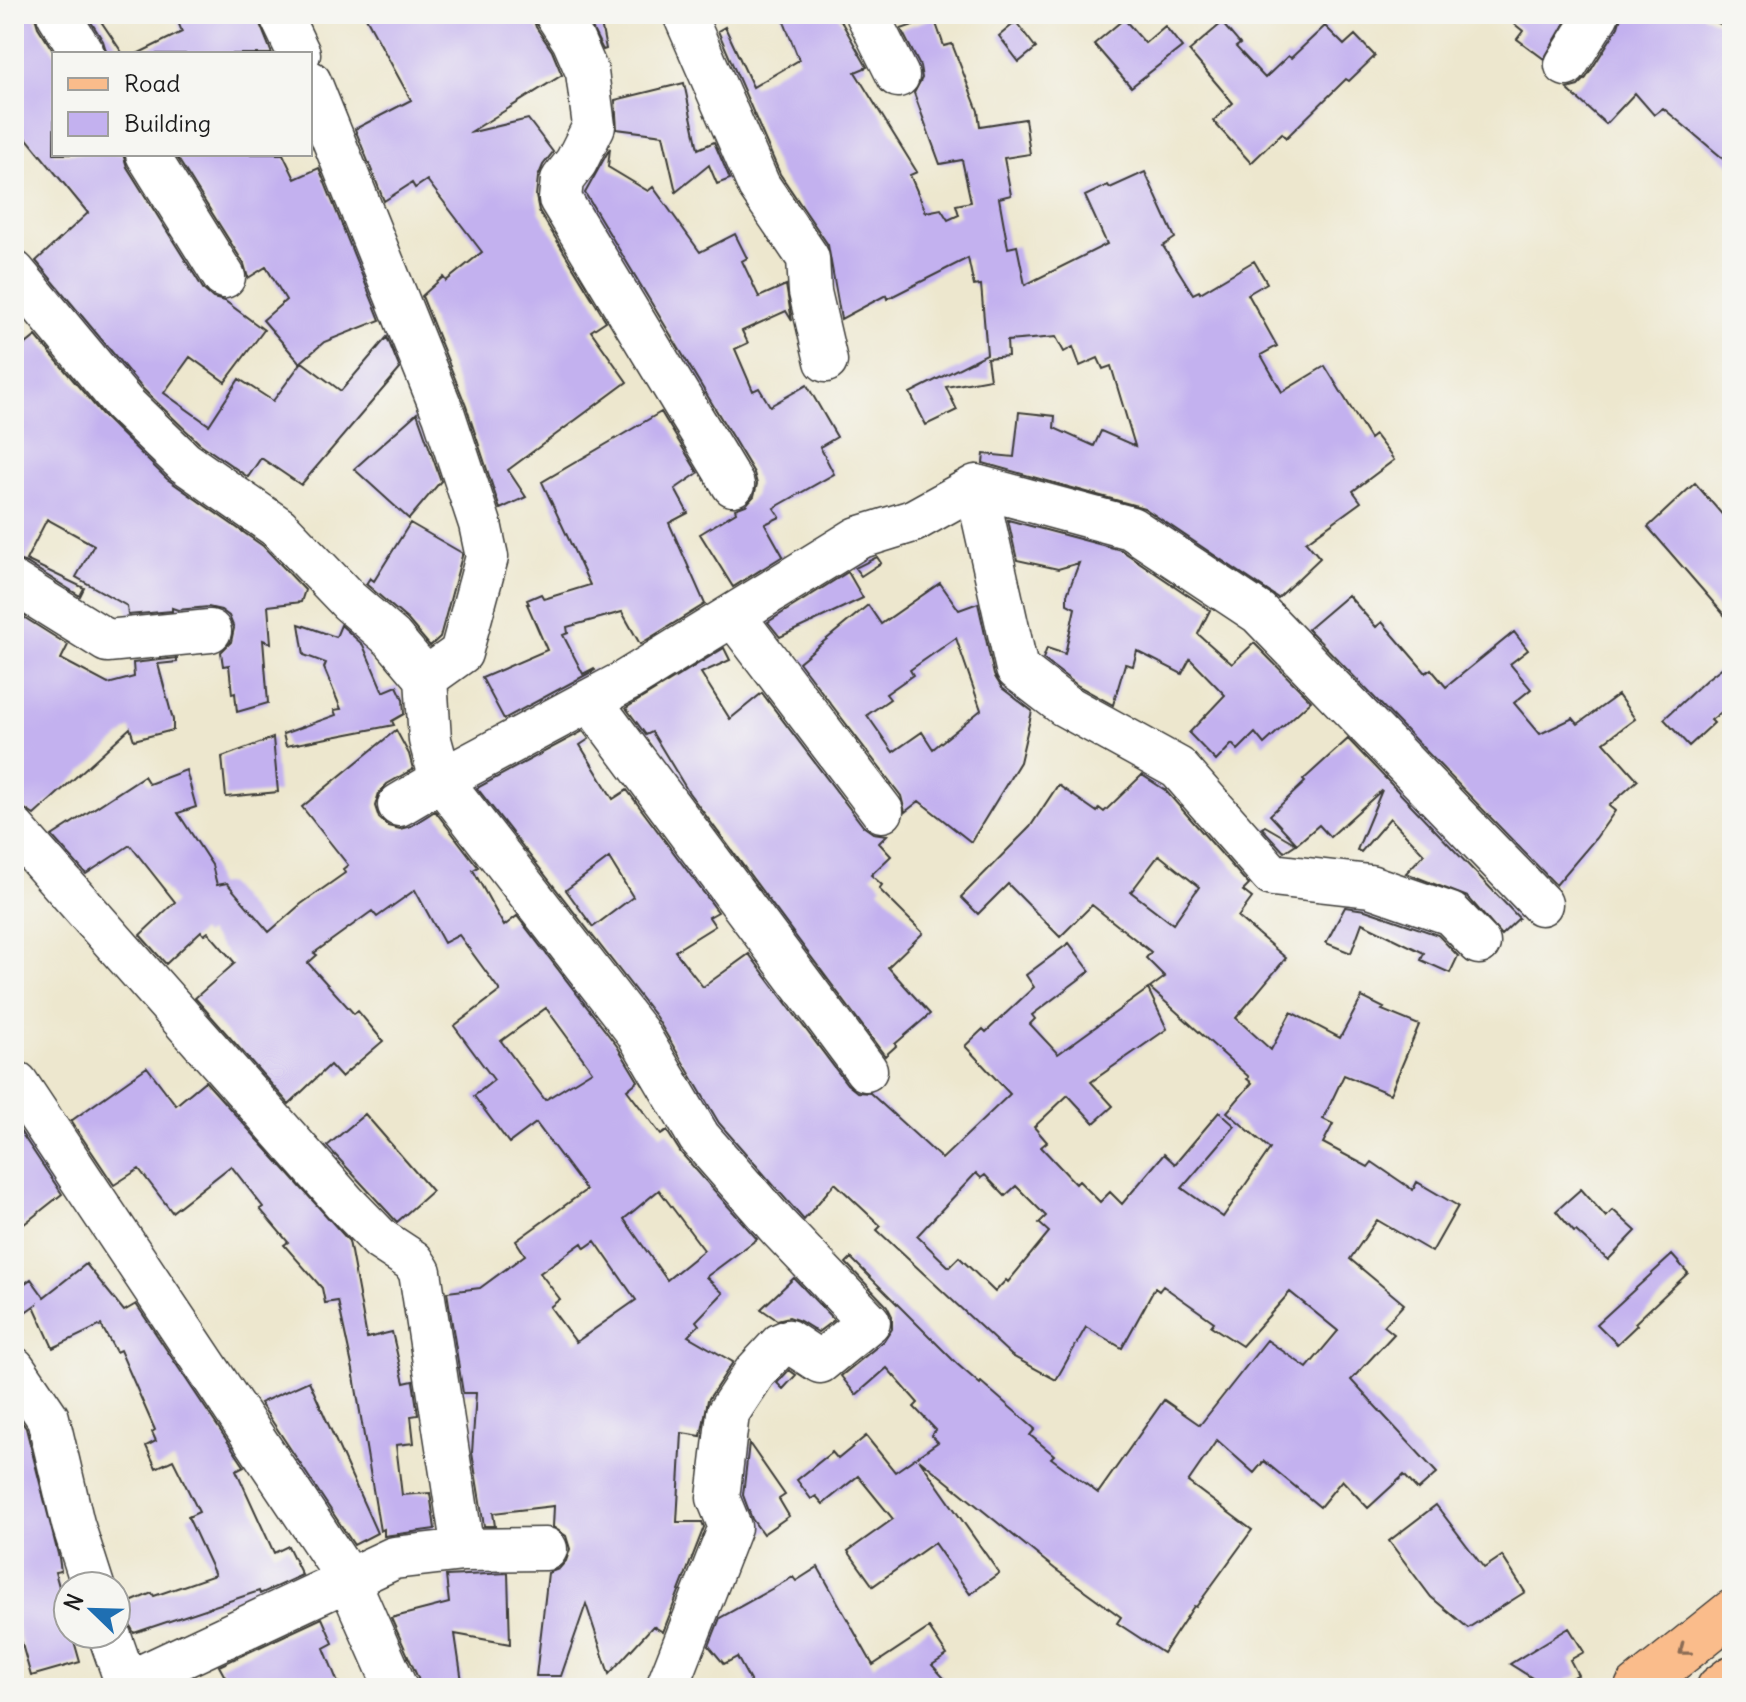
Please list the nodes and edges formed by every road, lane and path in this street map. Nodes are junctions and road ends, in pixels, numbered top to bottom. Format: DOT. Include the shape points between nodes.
graph roads {
  1 [pos="58,14"];
  2 [pos="280,14"];
  3 [pos="556,14"];
  4 [pos="684,14"];
  5 [pos="867,14"];
  6 [pos="1598,14"];
  7 [pos="82,52"];
  8 [pos="298,52"];
  9 [pos="1566,65"];
  10 [pos="898,76"];
  11 [pos="312,87"];
  12 [pos="148,156"];
  13 [pos="14,272"];
  14 [pos="224,277"];
  15 [pos="826,361"];
  16 [pos="733,485"];
  17 [pos="976,486"];
  18 [pos="14,583"];
  19 [pos="733,615"];
  20 [pos="210,631"];
  21 [pos="426,678"];
  22 [pos="590,700"];
  23 [pos="441,780"];
  24 [pos="399,805"];
  25 [pos="882,811"];
  26 [pos="14,829"];
  27 [pos="1541,904"];
  28 [pos="1479,943"];
  29 [pos="866,1070"];
  30 [pos="17,1083"];
  31 [pos="14,1368"];
  32 [pos="546,1549"];
  33 [pos="463,1550"];
  34 [pos="88,1570"];
  35 [pos="348,1579"];
  36 [pos="1732,1612"];
  37 [pos="114,1650"];
  38 [pos="1732,1678"];
  39 [pos="126,1686"];
  40 [pos="396,1688"];
  41 [pos="667,1688"];
  42 [pos="1637,1688"];
  43 [pos="1719,1688"];
  1 -- 7 [label="street"];
  2 -- 8 [label="street"];
  3 -- 16 [label="street" via="587,72 594,126 562,180 560,199"];
  4 -- 15 [label="street" via="759,186 808,258"];
  5 -- 10 [label="street"];
  6 -- 9 [label="street"];
  11 -- 21 [label="street" via="444,415 487,557 461,653"];
  12 -- 14 [label="street"];
  13 -- 21 [label="street" via="124,404 184,462 279,528"];
  17 -- 19 [label="street" via="913,521 858,538"];
  17 -- 27 [label="street" via="1131,528 1259,613"];
  17 -- 28 [label="street" via="1017,669 1064,705 1178,768 1272,875 1370,886 1451,914"];
  18 -- 20 [label="street" via="107,641"];
  19 -- 22 [label="street"];
  19 -- 25 [label="street"];
  21 -- 23 [label="street" via="430,740"];
  22 -- 23 [label="street"];
  22 -- 29 [label="street"];
  23 -- 24 [label="street"];
  23 -- 41 [label="street" via="637,1032 699,1137 869,1322 820,1362 788,1341 781,1344 728,1413 718,1498 730,1527"];
  26 -- 33 [label="street" via="345,1203 420,1272"];
  30 -- 35 [label="street"];
  31 -- 34 [label="street" via="48,1418"];
  32 -- 33 [label="street"];
  33 -- 35 [label="street" via="394,1558"];
  35 -- 39 [label="street"];
  35 -- 40 [label="street"];
  36 -- 42 [label="main road, one-way"];
  37 -- 39 [label="street"];
  38 -- 43 [label="main road"];
}
